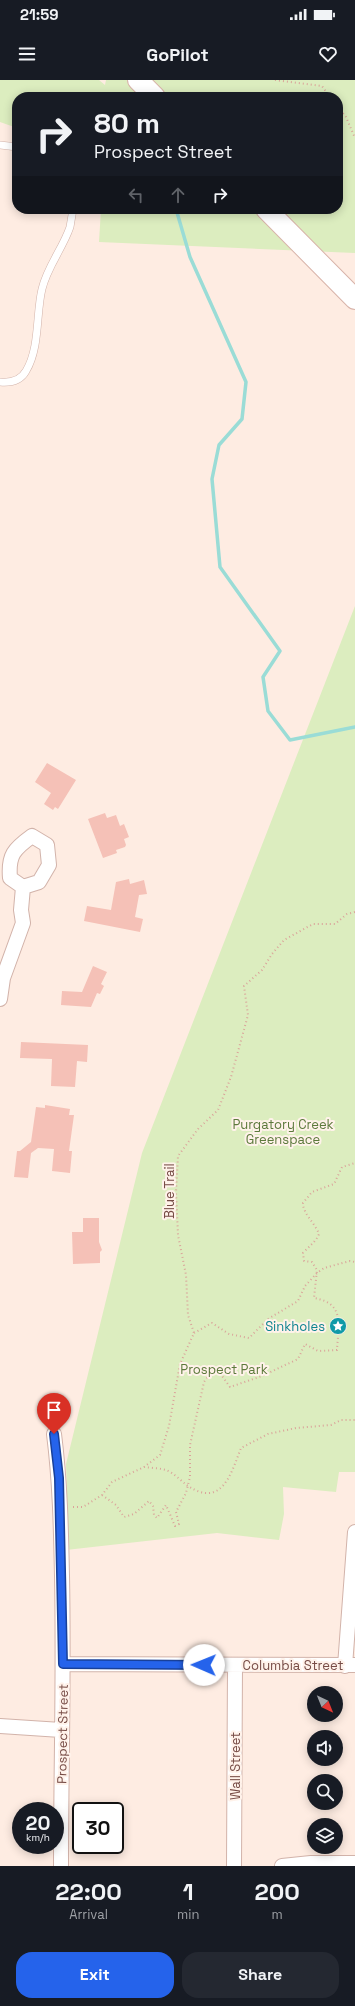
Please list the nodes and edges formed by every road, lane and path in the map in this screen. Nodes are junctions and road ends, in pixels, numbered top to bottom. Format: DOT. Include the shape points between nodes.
graph roads {
  1 [pos="138,80"];
  2 [pos="275,80"];
  3 [pos="150,92"];
  4 [pos="326,92"];
  5 [pos="343,113"];
  6 [pos="355,138"];
  7 [pos="0,145"];
  8 [pos="12,146"];
  9 [pos="72,214"];
  10 [pos="271,214"];
  11 [pos="355,299"];
  12 [pos="0,382"];
  13 [pos="23,887"];
  14 [pos="355,912"];
  15 [pos="0,999"];
  16 [pos="355,1163"];
  17 [pos="355,1262"];
  18 [pos="316,1273"];
  19 [pos="194,1334"];
  20 [pos="355,1420"];
  21 [pos="54,1434"];
  22 [pos="144,1467"];
  23 [pos="188,1485"];
  24 [pos="102,1495"];
  25 [pos="60,1508"];
  26 [pos="355,1532"];
  27 [pos="63,1664"];
  28 [pos="235,1665"];
  29 [pos="350,1666"];
  30 [pos="0,1726"];
  31 [pos="61,1730"];
  32 [pos="355,1863"];
  33 [pos="61,1866"];
  34 [pos="234,1866"];
  35 [pos="282,1866"];
  1 -- 3 [label="main road"];
  2 -- 4 [label="path" via="322,86"];
  5 -- 6 [label="path"];
  7 -- 8 [label="lane"];
  9 -- 12 [label="lane" via="69,228 42,289 37,338 27,370 21,378"];
  10 -- 11 [label="main road"];
  13 -- 15 [label="street" via="23,924 3,978"];
  14 -- 19 [label="path, Blue Trail" via="347,914 335,924 314,924 284,940 262,970 244,986 248,1015 218,1110 198,1129 178,1156 178,1235 186,1275 188,1315"];
  16 -- 18 [label="path" via="342,1167 334,1184 312,1192 303,1203 304,1212 312,1220 319,1234 316,1242 303,1253 304,1261 312,1262"];
  17 -- 18 [label="path" via="324,1268"];
  18 -- 19 [label="path" via="305,1286 298,1301 268,1319 249,1338 228,1334 212,1323"];
  18 -- 23 [label="path" via="314,1298 329,1303 339,1321 337,1350 318,1351 306,1344 298,1358 262,1376 230,1387 220,1373 210,1374 204,1382 190,1445"];
  19 -- 22 [label="path" via="180,1364 171,1420 160,1455"];
  20 -- 23 [label="path" via="341,1420 331,1425 268,1434 241,1448 229,1480 221,1488 208,1494"];
  21 -- 25 [label="street, Prospect Street"];
  22 -- 23 [label="path" via="166,1470"];
  22 -- 24 [label="path" via="112,1482"];
  23 -- 24 [label="path" via="176,1512 179,1524 175,1526 166,1505 157,1518 149,1501 134,1514 124,1517 116,1505"];
  24 -- 25 [label="path" via="83,1507"];
  25 -- 27 [label="street, Prospect Street"];
  26 -- 29 [label="street"];
  27 -- 28 [label="street, Columbia Street"];
  27 -- 31 [label="street, Prospect Street"];
  28 -- 29 [label="street, Columbia Street"];
  28 -- 34 [label="street, Wall Street"];
  30 -- 31 [label="street"];
  31 -- 33 [label="street, Prospect Street"];
  32 -- 35 [label="street"];
}
